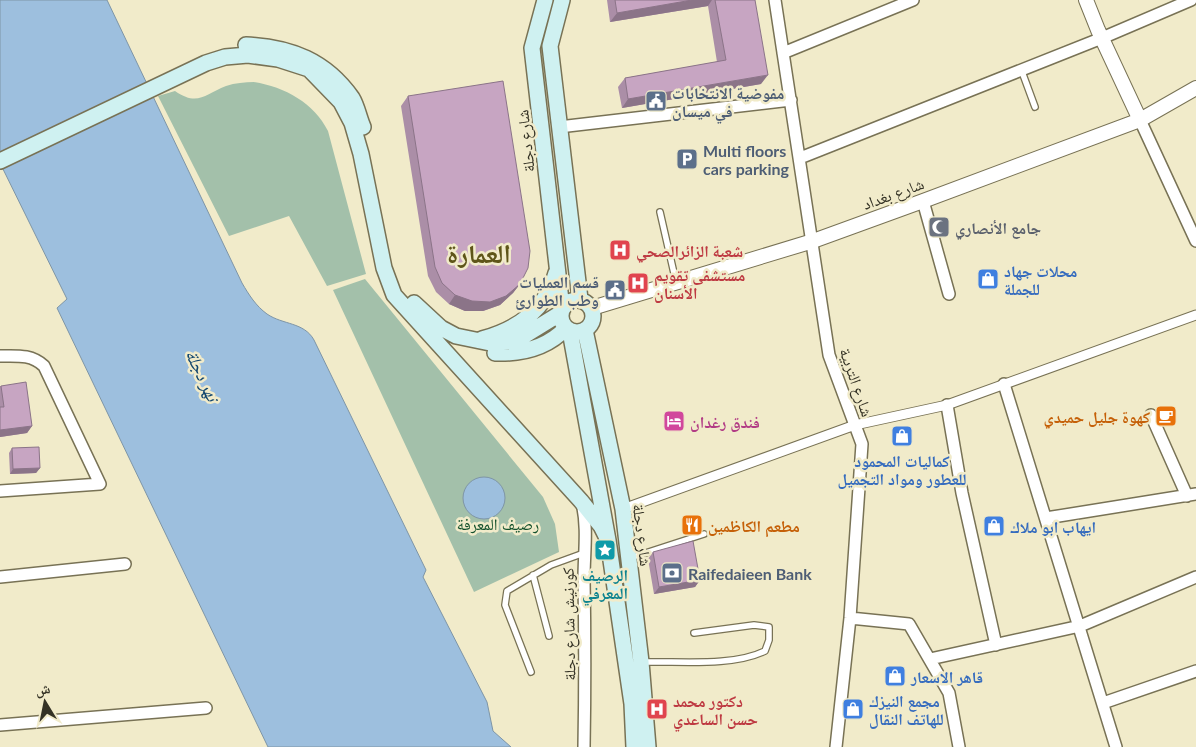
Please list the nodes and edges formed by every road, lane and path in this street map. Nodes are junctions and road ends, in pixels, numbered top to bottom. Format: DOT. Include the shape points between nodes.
graph roads {
  1 [pos="545,0"];
  2 [pos="562,0"];
  3 [pos="775,0"];
  4 [pos="913,0"];
  5 [pos="1086,0"];
  6 [pos="1191,0"];
  7 [pos="1102,38"];
  8 [pos="783,53"];
  9 [pos="1021,70"];
  10 [pos="1196,88"];
  11 [pos="791,100"];
  12 [pos="1035,107"];
  13 [pos="1140,120"];
  14 [pos="559,127"];
  15 [pos="0,155"];
  16 [pos="800,158"];
  17 [pos="0,161"];
  18 [pos="923,201"];
  19 [pos="660,212"];
  20 [pos="813,241"];
  21 [pos="1196,241"];
  22 [pos="557,269"];
  23 [pos="676,282"];
  24 [pos="949,294"];
  25 [pos="586,303"];
  26 [pos="1196,315"];
  27 [pos="569,322"];
  28 [pos="430,327"];
  29 [pos="477,341"];
  30 [pos="0,356"];
  31 [pos="1004,384"];
  32 [pos="947,405"];
  33 [pos="1151,414"];
  34 [pos="855,425"];
  35 [pos="0,491"];
  36 [pos="1191,495"];
  37 [pos="581,502"];
  38 [pos="623,509"];
  39 [pos="1046,518"];
  40 [pos="704,534"];
  41 [pos="608,540"];
  42 [pos="584,552"];
  43 [pos="629,558"];
  44 [pos="125,564"];
  45 [pos="533,575"];
  46 [pos="0,577"];
  47 [pos="1196,577"];
  48 [pos="850,618"];
  49 [pos="1080,626"];
  50 [pos="694,633"];
  51 [pos="549,636"];
  52 [pos="996,645"];
  53 [pos="930,659"];
  54 [pos="641,662"];
  55 [pos="1196,671"];
  56 [pos="531,672"];
  57 [pos="1103,703"];
  58 [pos="206,708"];
  59 [pos="0,725"];
  60 [pos="584,747"];
  61 [pos="634,747"];
  62 [pos="648,747"];
  63 [pos="836,747"];
  64 [pos="959,747"];
  65 [pos="1116,747"];
  1 -- 22 [label="main road, شارع دجلة" via="532,48"];
  2 -- 14 [label="main road" via="550,46"];
  3 -- 8 [label="street, شارع التربية"];
  4 -- 8 [label="street"];
  5 -- 7 [label="street"];
  6 -- 7 [label="street"];
  7 -- 9 [label="street"];
  7 -- 13 [label="street"];
  8 -- 11 [label="street, شارع التربية"];
  9 -- 12 [label="lane"];
  9 -- 16 [label="street"];
  10 -- 13 [label="street, شارع بغداد"];
  11 -- 14 [label="street"];
  11 -- 16 [label="street, شارع التربية"];
  13 -- 18 [label="street, شارع بغداد"];
  13 -- 21 [label="street"];
  14 -- 25 [label="main road"];
  15 -- 28 [label="main road" via="219,48 248,45 287,50 314,61 353,100 365,134 377,204 393,265 403,293"];
  16 -- 20 [label="street, شارع التربية"];
  17 -- 28 [label="main road" via="206,63 225,57 248,55 278,59 309,69 341,102 352,123 384,268 394,295"];
  18 -- 20 [label="street, شارع بغداد"];
  18 -- 24 [label="street"];
  19 -- 23 [label="lane"];
  20 -- 23 [label="street, شارع بغداد"];
  20 -- 34 [label="street, شارع التربية" via="829,355"];
  22 -- 27 [label="main road, شارع دجلة"];
  22 -- 29 [label="main road" via="550,290 531,315 505,333"];
  23 -- 25 [label="street, شارع بغداد"];
  25 -- 27 [label="main road" via="570,301"];
  25 -- 27 [label="main road" via="592,323"];
  26 -- 31 [label="street"];
  27 -- 28 [label="main road" via="551,342 504,353 450,344"];
  27 -- 29 [label="main road" via="514,342"];
  27 -- 38 [label="main road, شارع دجلة"];
  27 -- 41 [label="main road, شارع دجلة"];
  28 -- 29 [label="main road"];
  28 -- 37 [label="main road"];
  30 -- 35 [label="street" via="36,358 44,366 100,484"];
  31 -- 32 [label="street"];
  31 -- 39 [label="street"];
  32 -- 34 [label="street"];
  32 -- 52 [label="street" via="962,493"];
  33 -- 36 [label="street"];
  34 -- 38 [label="street"];
  34 -- 48 [label="street, شارع التربية" via="862,444"];
  36 -- 39 [label="street"];
  37 -- 41 [label="main road"];
  37 -- 42 [label="street, كورنيش شارع دجلة" via="586,523"];
  38 -- 43 [label="main road, شارع دجلة"];
  39 -- 49 [label="street"];
  40 -- 43 [label="lane"];
  41 -- 61 [label="main road, شارع دجلة" via="632,704"];
  42 -- 45 [label="lane"];
  42 -- 60 [label="street, كورنيش شارع دجلة"];
  43 -- 54 [label="main road, شارع دجلة"];
  44 -- 46 [label="street"];
  45 -- 51 [label="lane"];
  45 -- 56 [label="lane" via="507,591 505,605"];
  47 -- 49 [label="street"];
  48 -- 53 [label="street" via="908,624"];
  48 -- 63 [label="street, شارع التربية"];
  49 -- 52 [label="street"];
  49 -- 57 [label="street"];
  50 -- 54 [label="lane" via="754,625 769,627 769,640 765,651 753,657"];
  52 -- 53 [label="street"];
  53 -- 64 [label="street" via="949,692"];
  54 -- 62 [label="main road, شارع دجلة"];
  55 -- 57 [label="street"];
  57 -- 65 [label="street"];
  58 -- 59 [label="street"];
}
